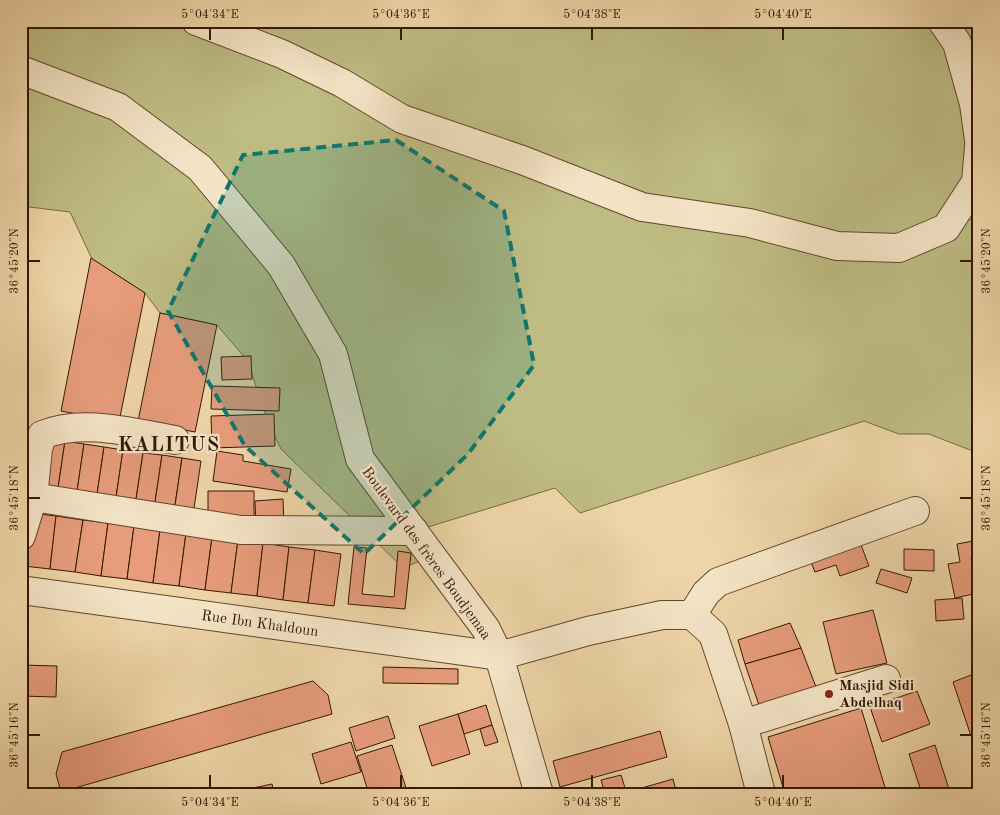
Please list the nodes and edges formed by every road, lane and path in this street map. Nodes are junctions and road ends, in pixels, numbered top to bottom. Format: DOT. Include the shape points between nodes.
graph roads {
  1 [pos="196,21"];
  2 [pos="942,21"];
  3 [pos="21,70"];
  4 [pos="979,140"];
  5 [pos="979,146"];
  6 [pos="968,216"];
  7 [pos="175,440"];
  8 [pos="33,497"];
  9 [pos="916,511"];
  10 [pos="414,531"];
  11 [pos="21,536"];
  12 [pos="21,590"];
  13 [pos="697,614"];
  14 [pos="499,656"];
  15 [pos="886,679"];
  16 [pos="743,724"];
  17 [pos="539,794"];
  18 [pos="761,794"];
  1 -- 6 [label="street" via="282,54 342,83 402,119 522,160 642,208 750,223 837,246 899,248"];
  2 -- 4 [label="street" via="957,43 974,104"];
  3 -- 10 [label="street, Boulevard des frères Boudjemaa" via="118,107 200,168 281,265 333,354 360,459"];
  5 -- 6 [label="street" via="976,182"];
  7 -- 8 [label="street" via="76,427 53,430 42,435"];
  8 -- 10 [label="street" via="241,530"];
  8 -- 11 [label="street"];
  9 -- 13 [label="street" via="718,582 706,592"];
  10 -- 14 [label="street, Boulevard des frères Boudjemaa" via="486,629"];
  12 -- 14 [label="street, Rue Ibn Khaldoun"];
  13 -- 14 [label="street" via="662,615 588,631"];
  13 -- 16 [label="street" via="713,634"];
  14 -- 17 [label="street, Boulevard des frères Boudjemaa"];
  15 -- 16 [label="street"];
  16 -- 18 [label="street"];
}
